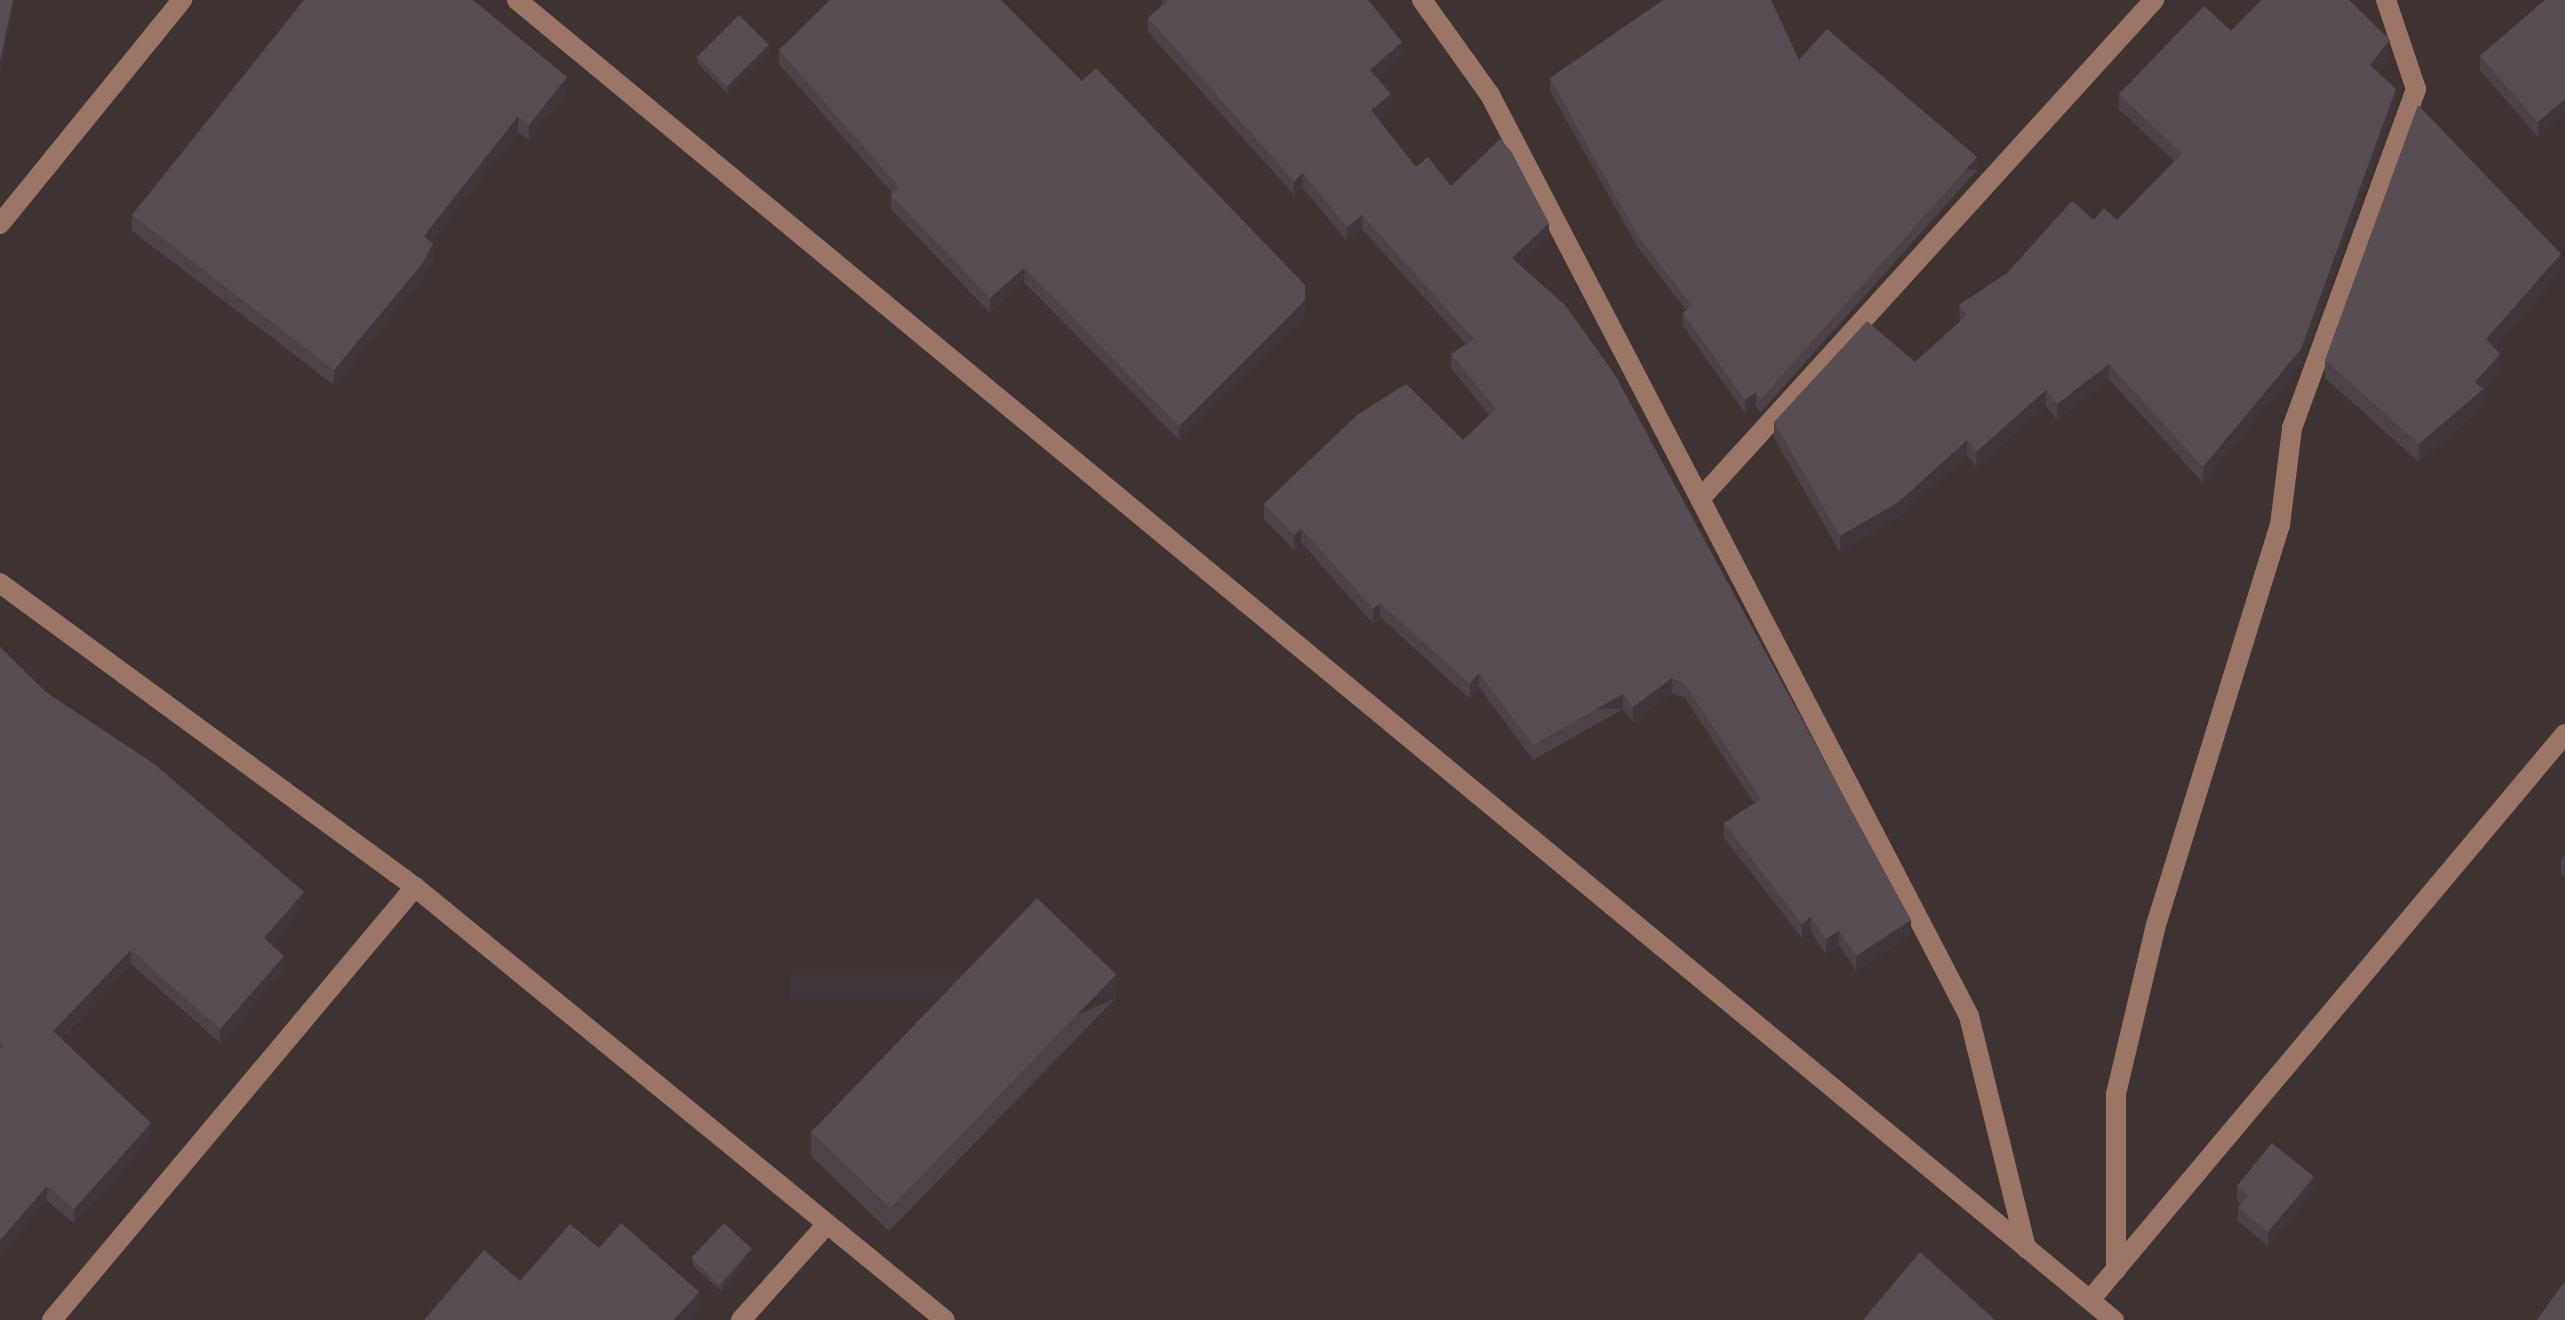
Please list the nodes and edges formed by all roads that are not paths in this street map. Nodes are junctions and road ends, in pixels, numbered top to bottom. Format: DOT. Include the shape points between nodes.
graph roads {
  1 [pos="182,0"];
  2 [pos="518,0"];
  3 [pos="1422,0"];
  4 [pos="2154,0"];
  5 [pos="2386,0"];
  6 [pos="0,224"];
  7 [pos="1700,499"];
  8 [pos="0,583"];
  9 [pos="2565,734"];
  10 [pos="415,888"];
  11 [pos="827,1224"];
  12 [pos="2026,1248"];
  13 [pos="2116,1270"];
  14 [pos="2090,1300"];
  15 [pos="52,1320"];
  16 [pos="741,1320"];
  17 [pos="945,1320"];
  18 [pos="2114,1320"];
  1 -- 6 [label="street"];
  2 -- 12 [label="street"];
  3 -- 7 [label="street" via="1490,96"];
  4 -- 7 [label="street"];
  5 -- 13 [label="street" via="2416,89 2297,410 2280,525 2156,925 2116,1094"];
  7 -- 12 [label="street" via="1968,1016"];
  8 -- 10 [label="street"];
  9 -- 13 [label="street"];
  10 -- 11 [label="street"];
  10 -- 15 [label="street"];
  11 -- 16 [label="street"];
  11 -- 17 [label="street"];
  12 -- 14 [label="street"];
  13 -- 14 [label="street"];
  14 -- 18 [label="street"];
}
